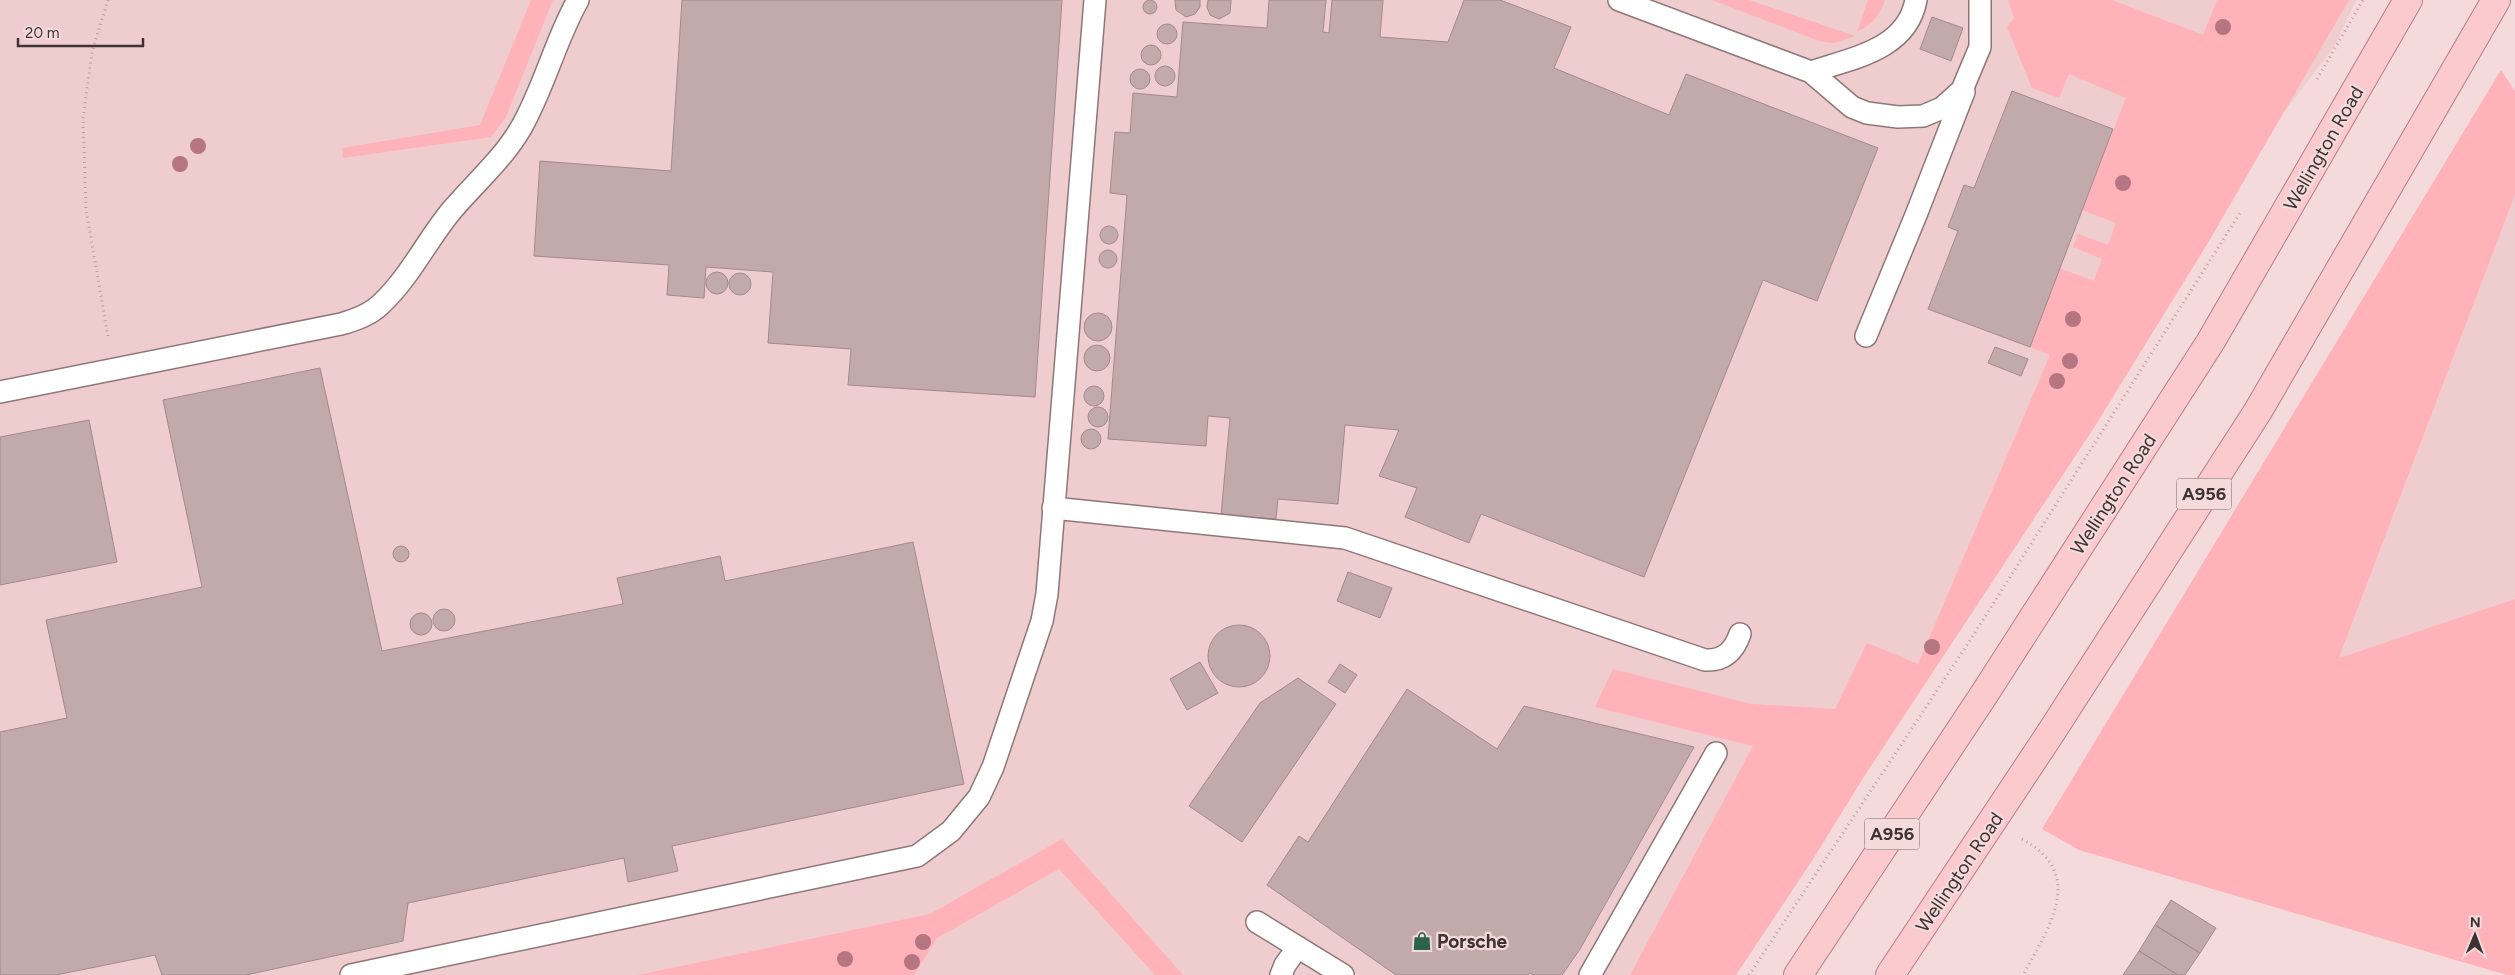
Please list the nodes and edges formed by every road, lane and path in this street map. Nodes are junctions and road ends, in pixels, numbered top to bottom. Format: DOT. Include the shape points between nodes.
graph roads {
  1 [pos="108,0"];
  2 [pos="578,0"];
  3 [pos="1095,0"];
  4 [pos="1619,0"];
  5 [pos="1916,0"];
  6 [pos="1980,0"];
  7 [pos="2363,0"];
  8 [pos="2408,0"];
  9 [pos="2496,0"];
  10 [pos="1972,70"];
  11 [pos="1811,72"];
  12 [pos="2314,86"];
  13 [pos="2244,206"];
  14 [pos="1866,336"];
  15 [pos="114,370"];
  16 [pos="0,392"];
  17 [pos="1053,508"];
  18 [pos="1740,634"];
  19 [pos="1716,753"];
  20 [pos="1990,824"];
  21 [pos="1256,922"];
  22 [pos="1298,947"];
  23 [pos="351,975"];
  24 [pos="1281,975"];
  25 [pos="1343,975"];
  26 [pos="1590,975"];
  27 [pos="1749,975"];
  28 [pos="1798,975"];
  29 [pos="1890,975"];
  30 [pos="2023,975"];
  1 -- 15 [label="path" via="92,52 83,118 86,209"];
  2 -- 15 [label="lane" via="520,130 451,211 380,305 357,319 340,324"];
  3 -- 17 [label="lane"];
  4 -- 11 [label="lane"];
  5 -- 11 [label="lane" via="1905,28 1889,43"];
  6 -- 10 [label="lane" via="1980,47"];
  7 -- 12 [label="path"];
  8 -- 28 [label="main road, Wellington Road / A956" via="2211,341"];
  9 -- 20 [label="main road, Wellington Road / A956" via="2258,411"];
  10 -- 11 [label="lane" via="1962,90 1942,108 1923,116 1898,117 1852,107"];
  10 -- 14 [label="lane"];
  13 -- 27 [label="path" via="1969,642"];
  15 -- 16 [label="lane"];
  17 -- 18 [label="lane" via="1345,538 1705,660 1728,654 1736,646"];
  17 -- 23 [label="lane" via="1042,621 993,766 973,806 951,831 917,856"];
  19 -- 26 [label="lane"];
  20 -- 29 [label="main road, Wellington Road / A956"];
  20 -- 30 [label="path" via="2039,848 2054,868 2060,893 2048,929"];
  21 -- 22 [label="lane"];
  22 -- 24 [label="lane"];
  22 -- 25 [label="lane"];
}
